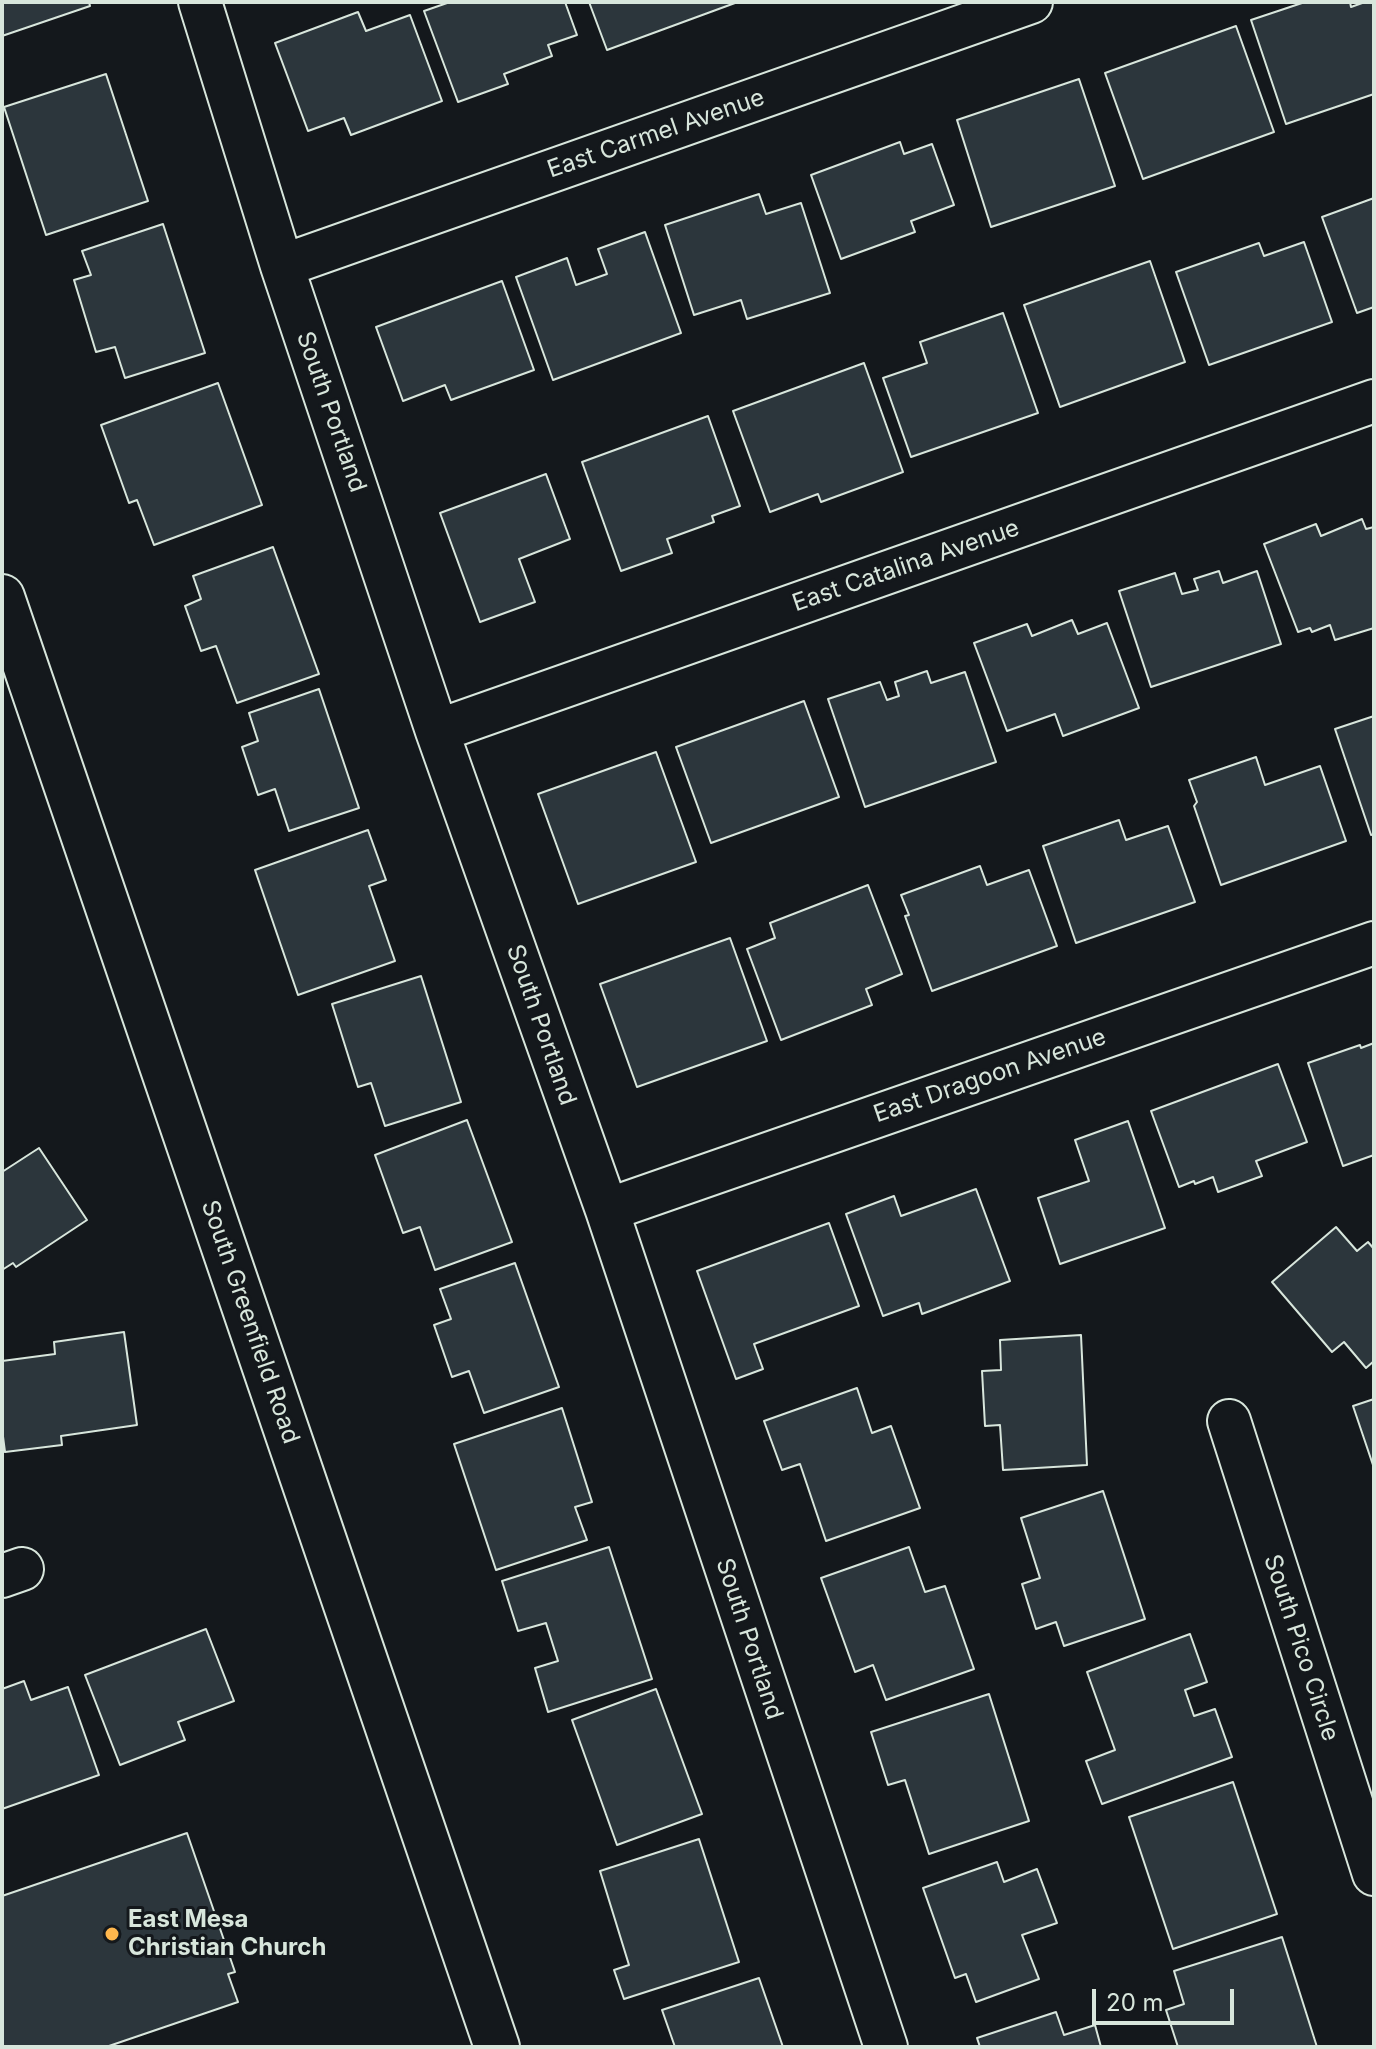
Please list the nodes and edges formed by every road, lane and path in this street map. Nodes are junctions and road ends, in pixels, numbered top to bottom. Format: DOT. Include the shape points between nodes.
graph roads {
  1 [pos="200,2"];
  2 [pos="1031,2"];
  3 [pos="282,266"];
  4 [pos="1374,401"];
  5 [pos="2,597"];
  6 [pos="437,731"];
  7 [pos="1374,943"];
  8 [pos="607,1210"];
  9 [pos="1229,1421"];
  10 [pos="1374,1874"];
  11 [pos="497,2047"];
  12 [pos="886,2047"];
  1 -- 3 [label="street, South Portland"];
  2 -- 3 [label="street, East Carmel Avenue"];
  3 -- 6 [label="street, South Portland"];
  4 -- 6 [label="street, East Catalina Avenue"];
  5 -- 11 [label="main road, South Greenfield Road"];
  6 -- 8 [label="street, South Portland"];
  7 -- 8 [label="street, East Dragoon Avenue"];
  8 -- 12 [label="street, South Portland"];
  9 -- 10 [label="street, South Pico Circle"];
}
